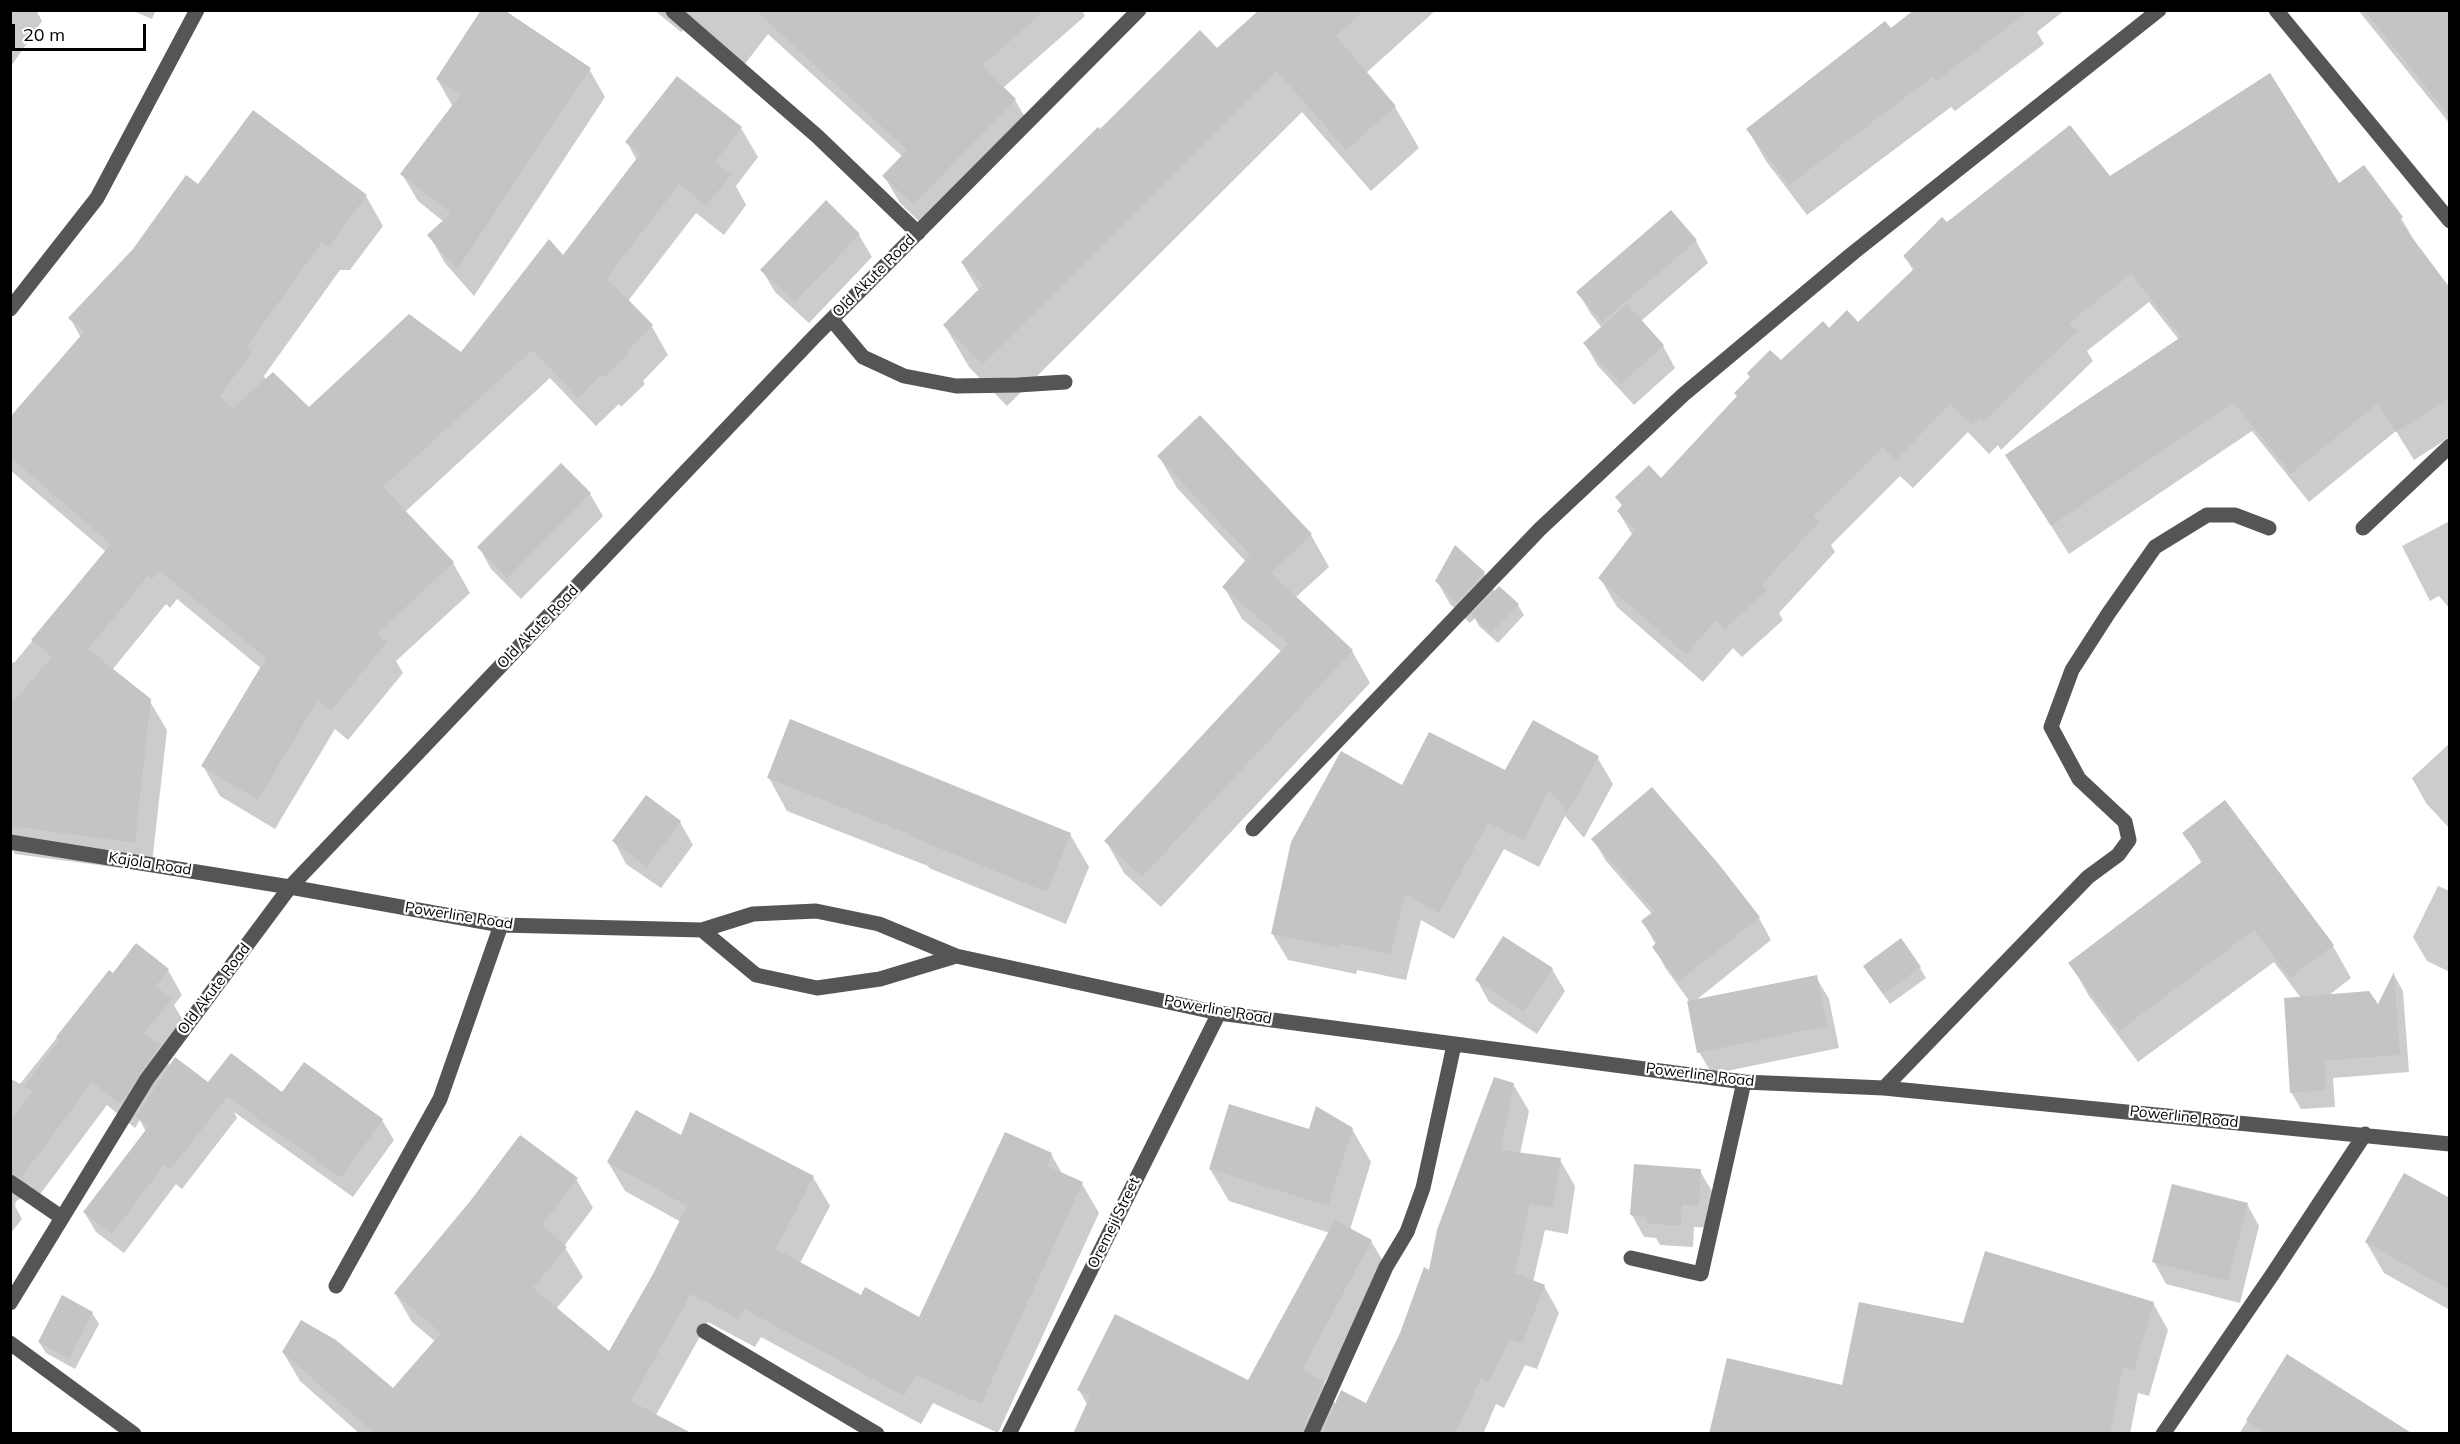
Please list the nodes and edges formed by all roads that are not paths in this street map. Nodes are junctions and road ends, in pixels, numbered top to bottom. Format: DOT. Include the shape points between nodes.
graph roads {
  1 [pos="197,10"];
  2 [pos="1139,10"];
  3 [pos="2159,10"];
  4 [pos="2276,10"];
  5 [pos="673,11"];
  6 [pos="2450,221"];
  7 [pos="918,233"];
  8 [pos="10,309"];
  9 [pos="831,320"];
  10 [pos="1065,382"];
  11 [pos="2450,446"];
  12 [pos="2269,528"];
  13 [pos="2363,528"];
  14 [pos="1253,829"];
  15 [pos="10,842"];
  16 [pos="290,887"];
  17 [pos="501,925"];
  18 [pos="702,930"];
  19 [pos="956,956"];
  20 [pos="1219,1013"];
  21 [pos="1454,1045"];
  22 [pos="1744,1082"];
  23 [pos="1884,1088"];
  24 [pos="2365,1134"];
  25 [pos="2450,1144"];
  26 [pos="10,1182"];
  27 [pos="61,1217"];
  28 [pos="1631,1258"];
  29 [pos="336,1286"];
  30 [pos="10,1303"];
  31 [pos="704,1331"];
  32 [pos="10,1343"];
  33 [pos="134,1434"];
  34 [pos="877,1434"];
  35 [pos="1009,1434"];
  36 [pos="1311,1434"];
  37 [pos="2163,1434"];
  1 -- 8 [label="street" via="97,198"];
  2 -- 7 [label="street, Old Akute Road"];
  3 -- 14 [label="street" via="1853,253 1683,395 1540,529"];
  4 -- 6 [label="street"];
  5 -- 7 [label="street" via="817,136"];
  7 -- 9 [label="street, Old Akute Road"];
  9 -- 10 [label="street" via="863,357 904,376 956,386"];
  9 -- 16 [label="street, Old Akute Road"];
  11 -- 13 [label="street"];
  12 -- 23 [label="street" via="2235,515 2207,515 2155,547 2115,604 2072,670 2051,727 2079,779 2125,822 2129,840 2118,855 2088,877"];
  15 -- 16 [label="street, Kajola Road"];
  16 -- 17 [label="street, Powerline Road"];
  16 -- 27 [label="street, Old Akute Road" via="147,1078"];
  17 -- 18 [label="street, Powerline Road"];
  17 -- 29 [label="street" via="440,1099"];
  18 -- 19 [label="street, Powerline Road" via="753,914 816,911 879,924"];
  18 -- 19 [label="street, Powerline Road" via="756,975 817,988 880,979"];
  19 -- 20 [label="street, Powerline Road"];
  20 -- 21 [label="street, Powerline Road"];
  20 -- 35 [label="street, Oremeji Street"];
  21 -- 22 [label="street, Powerline Road"];
  21 -- 36 [label="street" via="1423,1188 1407,1232 1386,1267"];
  22 -- 23 [label="street, Powerline Road"];
  22 -- 28 [label="street" via="1701,1274"];
  23 -- 24 [label="street, Powerline Road"];
  24 -- 25 [label="street, Powerline Road"];
  24 -- 37 [label="street"];
  26 -- 27 [label="street"];
  27 -- 30 [label="street, Old Akute Road"];
  31 -- 34 [label="street"];
  32 -- 33 [label="street"];
}
